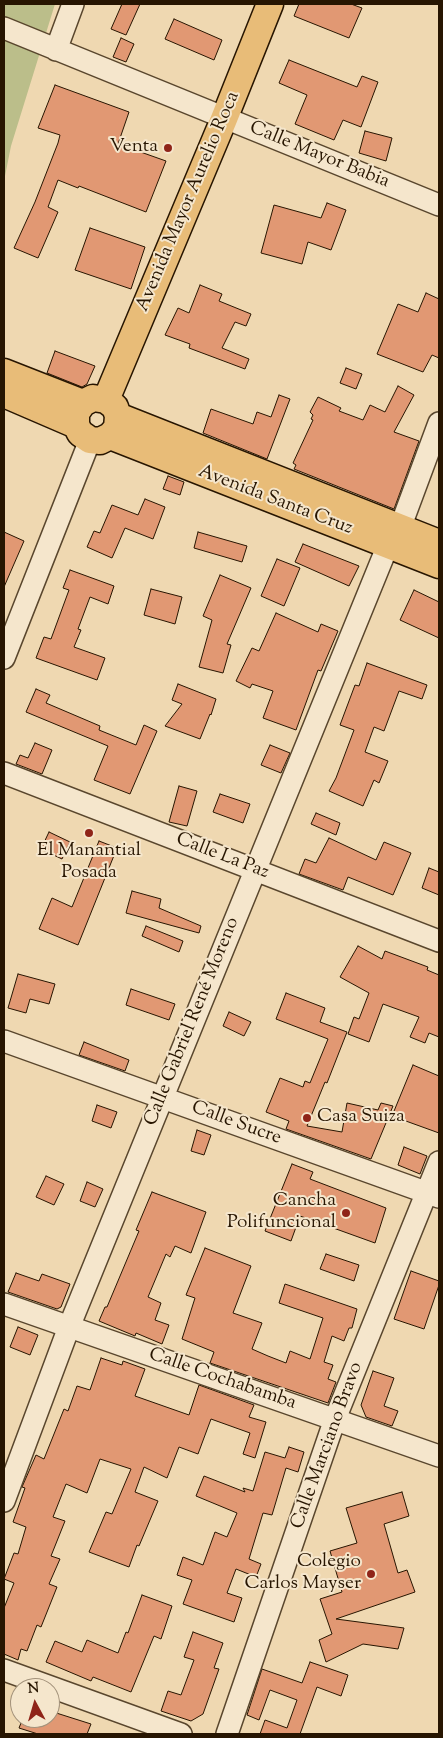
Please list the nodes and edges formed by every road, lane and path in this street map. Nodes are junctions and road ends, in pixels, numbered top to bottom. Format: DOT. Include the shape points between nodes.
graph roads {
  1 [pos="73,4"];
  2 [pos="270,4"];
  3 [pos="4,28"];
  4 [pos="56,50"];
  5 [pos="224,119"];
  6 [pos="439,205"];
  7 [pos="4,372"];
  8 [pos="4,394"];
  9 [pos="97,420"];
  10 [pos="439,423"];
  11 [pos="394,536"];
  12 [pos="439,543"];
  13 [pos="439,565"];
  14 [pos="4,658"];
  15 [pos="4,773"];
  16 [pos="255,870"];
  17 [pos="439,941"];
  18 [pos="4,1041"];
  19 [pos="162,1098"];
  20 [pos="439,1162"];
  21 [pos="433,1195"];
  22 [pos="4,1304"];
  23 [pos="69,1327"];
  24 [pos="335,1419"];
  25 [pos="439,1456"];
  26 [pos="4,1501"];
  27 [pos="4,1670"];
  28 [pos="181,1734"];
  29 [pos="227,1734"];
  1 -- 4 [label="street"];
  2 -- 5 [label="main road, Avenida Mayor Aurelio Roca"];
  3 -- 4 [label="street, Calle Mayor Babia"];
  4 -- 5 [label="street, Calle Mayor Babia"];
  5 -- 6 [label="street, Calle Mayor Babia"];
  5 -- 9 [label="main road, Avenida Mayor Aurelio Roca"];
  7 -- 9 [label="main road, Avenida Santa Cruz"];
  8 -- 9 [label="main road, Avenida Santa Cruz"];
  9 -- 11 [label="main road, Avenida Santa Cruz"];
  9 -- 14 [label="street, Avenida Mayor Aurelio Roca"];
  10 -- 11 [label="street, Calle Gabriel René Moreno"];
  11 -- 12 [label="main road, Avenida Santa Cruz"];
  11 -- 13 [label="main road, Avenida Santa Cruz"];
  11 -- 16 [label="street, Calle Gabriel René Moreno"];
  15 -- 16 [label="street, Calle La Paz"];
  16 -- 17 [label="street, Calle La Paz"];
  16 -- 19 [label="street, Calle Gabriel René Moreno"];
  18 -- 19 [label="street, Calle Sucre"];
  19 -- 21 [label="street, Calle Sucre"];
  19 -- 23 [label="street, Calle Gabriel René Moreno"];
  20 -- 21 [label="street, Calle Marciano Bravo"];
  21 -- 24 [label="street, Calle Marciano Bravo"];
  22 -- 23 [label="street, Calle Cochabamba"];
  23 -- 24 [label="street, Calle Cochabamba"];
  23 -- 26 [label="street, Calle Gabriel René Moreno"];
  24 -- 25 [label="street, Calle Cochabamba"];
  24 -- 29 [label="street, Calle Marciano Bravo"];
  27 -- 28 [label="street"];
}
